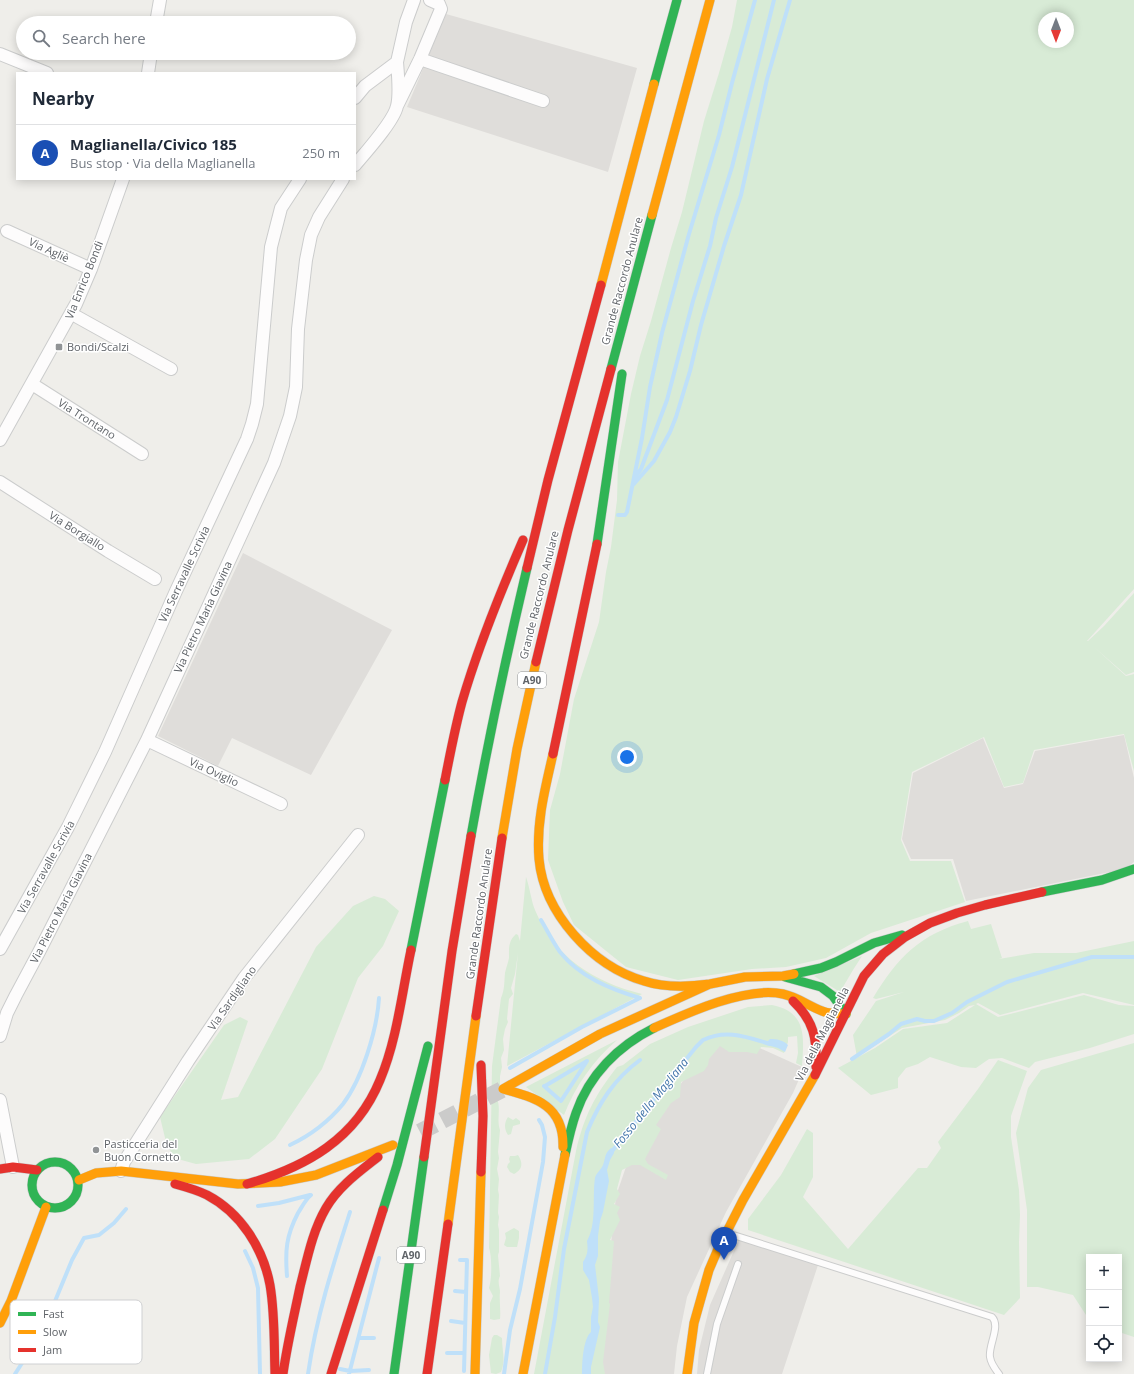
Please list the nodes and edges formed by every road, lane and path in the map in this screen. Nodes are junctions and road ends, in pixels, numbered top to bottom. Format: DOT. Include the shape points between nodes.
graph roads {
  1 [pos="160,0"];
  2 [pos="414,0"];
  3 [pos="430,0"];
  4 [pos="677,0"];
  5 [pos="710,0"];
  6 [pos="157,16"];
  7 [pos="0,54"];
  8 [pos="420,59"];
  9 [pos="150,60"];
  10 [pos="397,62"];
  11 [pos="45,72"];
  12 [pos="148,72"];
  13 [pos="356,97"];
  14 [pos="543,101"];
  15 [pos="397,106"];
  16 [pos="356,164"];
  17 [pos="123,180"];
  18 [pos="299,180"];
  19 [pos="342,180"];
  20 [pos="8,230"];
  21 [pos="91,269"];
  22 [pos="72,314"];
  23 [pos="625,318"];
  24 [pos="171,369"];
  25 [pos="32,384"];
  26 [pos="0,440"];
  27 [pos="142,454"];
  28 [pos="548,480"];
  29 [pos="0,482"];
  30 [pos="155,579"];
  31 [pos="147,740"];
  32 [pos="281,804"];
  33 [pos="358,835"];
  34 [pos="1134,869"];
  35 [pos="913,932"];
  36 [pos="0,949"];
  37 [pos="452,952"];
  38 [pos="783,976"];
  39 [pos="710,984"];
  40 [pos="785,995"];
  41 [pos="478,1000"];
  42 [pos="846,1014"];
  43 [pos="433,1026"];
  44 [pos="0,1036"];
  45 [pos="429,1041"];
  46 [pos="815,1074"];
  47 [pos="0,1100"];
  48 [pos="563,1165"];
  49 [pos="13,1167"];
  50 [pos="0,1169"];
  51 [pos="37,1170"];
  52 [pos="121,1172"];
  53 [pos="134,1173"];
  54 [pos="78,1180"];
  55 [pos="247,1184"];
  56 [pos="46,1207"];
  57 [pos="726,1233"];
  58 [pos="738,1264"];
  59 [pos="11,1300"];
  60 [pos="10,1303"];
  61 [pos="0,1323"];
  62 [pos="275,1374"];
  63 [pos="283,1374"];
  64 [pos="331,1374"];
  65 [pos="394,1374"];
  66 [pos="427,1374"];
  67 [pos="475,1374"];
  68 [pos="523,1374"];
  69 [pos="687,1374"];
  70 [pos="707,1374"];
  71 [pos="999,1374"];
  1 -- 6 [label="street"];
  2 -- 10 [label="street"];
  3 -- 8 [label="street" via="439,4 441,9"];
  4 -- 28 [label="main road, Grande Raccordo Anulare / A90"];
  5 -- 23 [label="main road, Grande Raccordo Anulare / A90"];
  7 -- 11 [label="street"];
  8 -- 14 [label="street"];
  8 -- 15 [label="street"];
  9 -- 12 [label="street"];
  10 -- 13 [label="street" via="365,86"];
  10 -- 15 [label="street"];
  15 -- 16 [label="street" via="395,113"];
  17 -- 21 [label="street, Via Enrico Bondi"];
  18 -- 36 [label="street, Via Serravalle Scrivia" via="281,208 271,247 257,404 247,438 105,752 68,827"];
  19 -- 31 [label="street, Via Pietro Maria Giavina" via="311,235 298,329 296,387 290,416 274,463"];
  20 -- 21 [label="street, Via Agliè"];
  21 -- 22 [label="street, Via Enrico Bondi"];
  22 -- 24 [label="street"];
  22 -- 25 [label="street, Via Enrico Bondi"];
  23 -- 39 [label="main road" via="624,358 595,557 540,812 540,866 546,887 564,922 581,943 602,960 622,972 655,984"];
  23 -- 41 [label="main road, Grande Raccordo Anulare / A90" via="532,676 509,791"];
  25 -- 26 [label="street, Via Enrico Bondi"];
  25 -- 27 [label="street, Via Trontano"];
  28 -- 37 [label="main road, Grande Raccordo Anulare / A90" via="506,652 484,760"];
  28 -- 55 [label="main road" via="490,620 463,698 392,1044 378,1085 358,1118 336,1141 291,1169"];
  29 -- 30 [label="street, Via Borgiallo"];
  31 -- 32 [label="street, Via Oviglio"];
  31 -- 44 [label="street, Via Pietro Maria Giavina" via="7,1013"];
  33 -- 52 [label="street, Via Sardigliano" via="244,978 188,1061 124,1162"];
  34 -- 35 [label="main road, Via della Maglianella" via="1103,880 969,909 934,921"];
  35 -- 38 [label="main road" via="874,943 821,968"];
  35 -- 42 [label="main road, Via della Maglianella" via="891,947 871,966"];
  37 -- 43 [label="main road"];
  37 -- 65 [label="main road, Grande Raccordo Anulare / A90"];
  38 -- 39 [label="main road" via="745,977"];
  38 -- 42 [label="main road" via="820,987 833,996"];
  39 -- 48 [label="main road" via="600,1034 503,1089 539,1100 552,1112 563,1133"];
  40 -- 42 [label="main road" via="820,1011"];
  40 -- 46 [label="main road" via="804,1012 814,1033 817,1049"];
  40 -- 48 [label="main road" via="765,993 720,1002 668,1022 627,1044 609,1060 589,1087 576,1112"];
  41 -- 66 [label="main road, Grande Raccordo Anulare / A90"];
  41 -- 67 [label="main road" via="483,1116"];
  42 -- 46 [label="main road, Via della Maglianella"];
  45 -- 64 [label="main road" via="397,1165"];
  46 -- 57 [label="main road, Via della Maglianella"];
  47 -- 49 [label="street"];
  48 -- 68 [label="main road"];
  49 -- 50 [label="main road"];
  49 -- 51 [label="main road"];
  51 -- 54 [label="main road" via="49,1162 64,1163 76,1173"];
  51 -- 56 [label="main road" via="33,1177 33,1193"];
  52 -- 53 [label="main road"];
  52 -- 54 [label="main road" via="96,1173"];
  53 -- 55 [label="main road"];
  53 -- 62 [label="main road" via="207,1195 236,1217 249,1232 261,1253 270,1284"];
  54 -- 56 [label="main road" via="79,1188 72,1202 58,1209"];
  55 -- 63 [label="main road" via="280,1182 316,1175 393,1145 346,1183 322,1216 308,1254"];
  56 -- 59 [label="main road"];
  57 -- 69 [label="main road, Via della Maglianella" via="709,1270 698,1307"];
  57 -- 71 [label="lane" via="992,1317 996,1325 990,1359"];
  58 -- 70 [label="lane" via="717,1324"];
  60 -- 61 [label="main road"];
}
